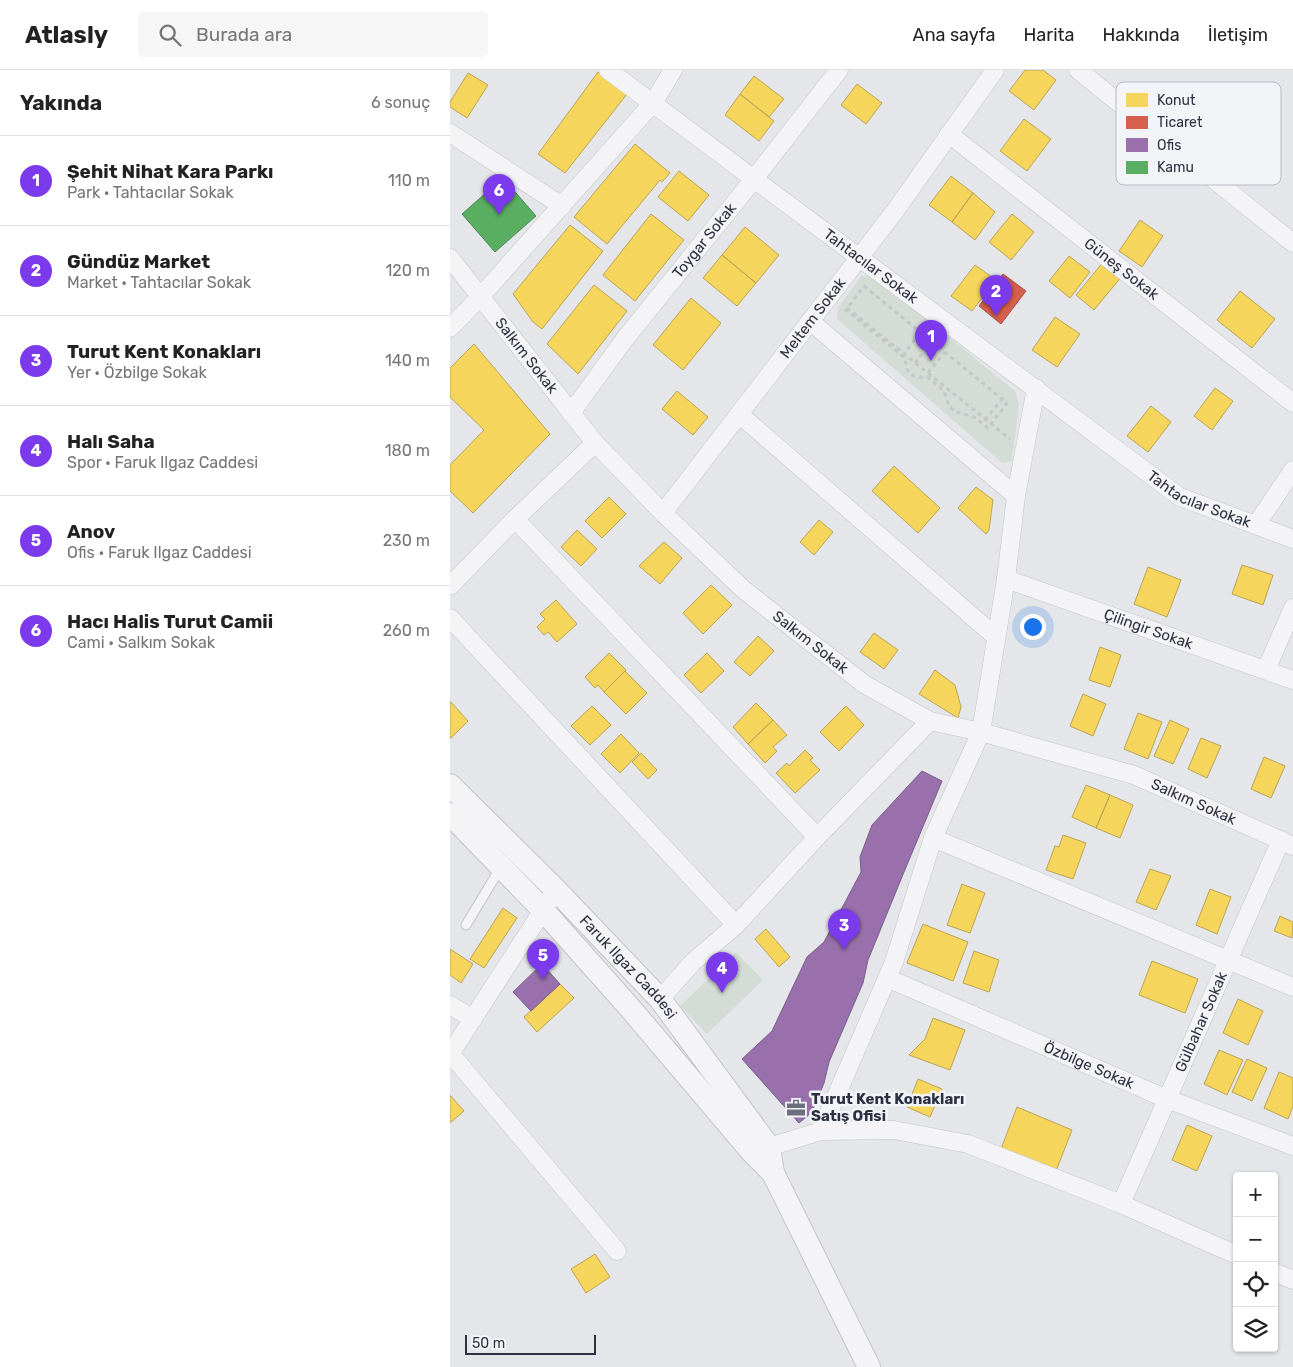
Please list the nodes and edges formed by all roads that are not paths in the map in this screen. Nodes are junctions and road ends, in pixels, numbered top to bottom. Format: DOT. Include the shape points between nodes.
graph roads {
  1 [pos="608,70"];
  2 [pos="673,70"];
  3 [pos="839,70"];
  4 [pos="995,70"];
  5 [pos="1078,70"];
  6 [pos="1116,101"];
  7 [pos="653,103"];
  8 [pos="450,133"];
  9 [pos="949,134"];
  10 [pos="754,179"];
  11 [pos="1221,185"];
  12 [pos="562,206"];
  13 [pos="1293,243"];
  14 [pos="859,257"];
  15 [pos="450,258"];
  16 [pos="480,297"];
  17 [pos="810,321"];
  18 [pos="450,328"];
  19 [pos="1036,388"];
  20 [pos="1293,403"];
  21 [pos="571,412"];
  22 [pos="739,414"];
  23 [pos="595,442"];
  24 [pos="1293,470"];
  25 [pos="1016,496"];
  26 [pos="663,513"];
  27 [pos="515,519"];
  28 [pos="1256,525"];
  29 [pos="1293,539"];
  30 [pos="1006,579"];
  31 [pos="450,586"];
  32 [pos="1293,608"];
  33 [pos="450,618"];
  34 [pos="996,637"];
  35 [pos="1266,670"];
  36 [pos="1293,680"];
  37 [pos="930,721"];
  38 [pos="981,732"];
  39 [pos="450,786"];
  40 [pos="450,814"];
  41 [pos="817,837"];
  42 [pos="933,838"];
  43 [pos="1287,843"];
  44 [pos="501,867"];
  45 [pos="556,890"];
  46 [pos="543,910"];
  47 [pos="466,925"];
  48 [pos="736,925"];
  49 [pos="1228,960"];
  50 [pos="887,978"];
  51 [pos="1293,987"];
  52 [pos="660,999"];
  53 [pos="450,1005"];
  54 [pos="474,1019"];
  55 [pos="450,1053"];
  56 [pos="1167,1099"];
  57 [pos="821,1131"];
  58 [pos="1293,1146"];
  59 [pos="769,1147"];
  60 [pos="773,1173"];
  61 [pos="1121,1204"];
  62 [pos="617,1251"];
  63 [pos="1233,1253"];
  64 [pos="1278,1274"];
  65 [pos="1293,1280"];
  66 [pos="869,1367"];
  1 -- 7 [label="street, Tahtacılar Sokak"];
  2 -- 7 [label="street"];
  3 -- 10 [label="street, Toygar Sokak"];
  4 -- 9 [label="street, Meltem Sokak"];
  5 -- 6 [label="street"];
  7 -- 10 [label="street, Tahtacılar Sokak"];
  7 -- 12 [label="street"];
  8 -- 12 [label="street"];
  9 -- 14 [label="street, Meltem Sokak"];
  9 -- 20 [label="street, Güneş Sokak"];
  10 -- 14 [label="street, Tahtacılar Sokak"];
  10 -- 21 [label="street, Toygar Sokak" via="624,340"];
  11 -- 13 [label="street"];
  12 -- 16 [label="street"];
  14 -- 17 [label="street, Meltem Sokak"];
  14 -- 19 [label="street, Tahtacılar Sokak"];
  15 -- 16 [label="street, Salkım Sokak"];
  16 -- 18 [label="street"];
  16 -- 21 [label="street, Salkım Sokak"];
  17 -- 22 [label="street, Meltem Sokak"];
  17 -- 25 [label="street"];
  19 -- 25 [label="street"];
  19 -- 28 [label="street, Tahtacılar Sokak" via="1180,497"];
  21 -- 23 [label="street, Salkım Sokak"];
  22 -- 26 [label="street, Meltem Sokak"];
  22 -- 34 [label="street"];
  23 -- 26 [label="street, Salkım Sokak"];
  23 -- 27 [label="street"];
  24 -- 28 [label="street"];
  25 -- 30 [label="street"];
  26 -- 37 [label="street, Salkım Sokak" via="744,590 864,684"];
  27 -- 31 [label="street"];
  27 -- 41 [label="street"];
  28 -- 29 [label="street, Tahtacılar Sokak"];
  30 -- 34 [label="street"];
  30 -- 35 [label="street, Çilingir Sokak"];
  32 -- 35 [label="street"];
  33 -- 48 [label="street"];
  34 -- 38 [label="street"];
  35 -- 36 [label="street, Çilingir Sokak"];
  37 -- 38 [label="street, Salkım Sokak"];
  37 -- 41 [label="street"];
  38 -- 42 [label="street"];
  38 -- 43 [label="street, Salkım Sokak" via="1134,775"];
  39 -- 45 [label="street, Faruk Ilgaz Caddesi"];
  40 -- 44 [label="street, Faruk Ilgaz Caddesi"];
  41 -- 48 [label="street"];
  42 -- 49 [label="street"];
  42 -- 50 [label="street"];
  43 -- 49 [label="street, Gülbahar Sokak"];
  44 -- 46 [label="street, Faruk Ilgaz Caddesi"];
  44 -- 47 [label="lane"];
  45 -- 46 [label="street"];
  45 -- 52 [label="street, Faruk Ilgaz Caddesi"];
  46 -- 54 [label="street"];
  46 -- 60 [label="street, Faruk Ilgaz Caddesi"];
  48 -- 52 [label="street" via="693,962"];
  49 -- 51 [label="street"];
  49 -- 56 [label="street, Gülbahar Sokak"];
  50 -- 56 [label="street, Özbilge Sokak"];
  50 -- 57 [label="street"];
  52 -- 59 [label="street, Faruk Ilgaz Caddesi"];
  53 -- 54 [label="street"];
  54 -- 55 [label="street"];
  55 -- 62 [label="street"];
  56 -- 58 [label="street, Özbilge Sokak"];
  56 -- 61 [label="street, Gülbahar Sokak"];
  57 -- 59 [label="street"];
  57 -- 61 [label="street" via="894,1130 968,1144"];
  59 -- 60 [label="street, Faruk Ilgaz Caddesi"];
  60 -- 66 [label="street, Faruk Ilgaz Caddesi"];
  61 -- 63 [label="street"];
  64 -- 65 [label="street"];
}
